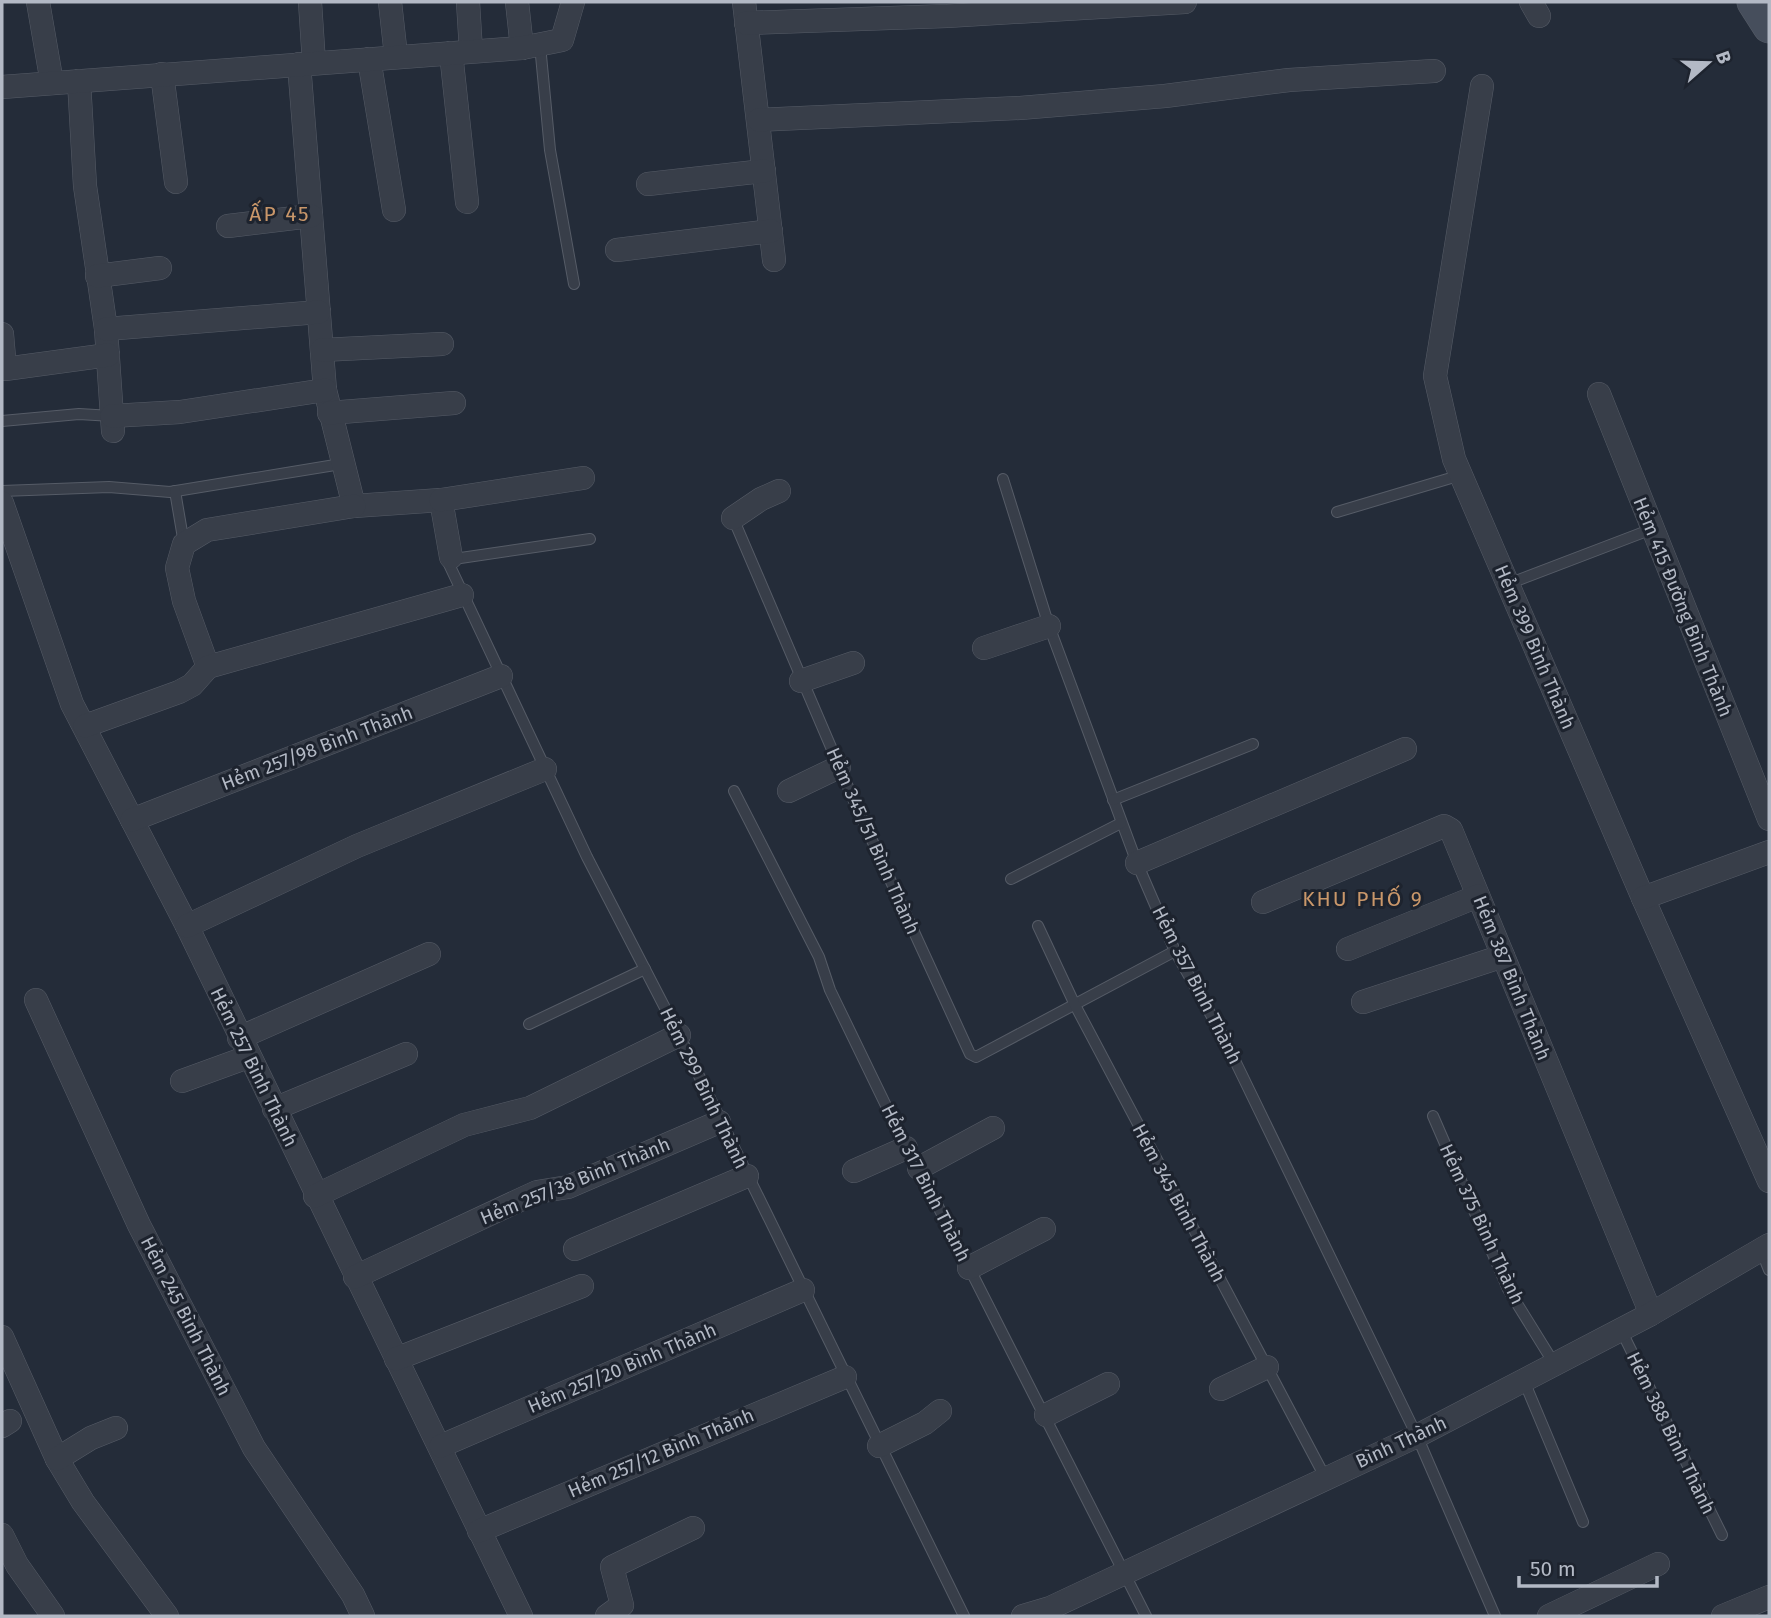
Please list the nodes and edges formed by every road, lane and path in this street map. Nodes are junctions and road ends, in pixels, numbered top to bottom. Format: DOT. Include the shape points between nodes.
graph roads {
  1 [pos="38,2"];
  2 [pos="310,2"];
  3 [pos="390,2"];
  4 [pos="468,2"];
  5 [pos="517,2"];
  6 [pos="573,2"];
  7 [pos="1185,2"];
  8 [pos="1753,2"];
  9 [pos="745,13"];
  10 [pos="1769,27"];
  11 [pos="531,47"];
  12 [pos="461,52"];
  13 [pos="396,56"];
  14 [pos="369,58"];
  15 [pos="306,63"];
  16 [pos="1434,71"];
  17 [pos="162,75"];
  18 [pos="79,81"];
  19 [pos="52,83"];
  20 [pos="1482,86"];
  21 [pos="2,87"];
  22 [pos="759,120"];
  23 [pos="764,171"];
  24 [pos="176,182"];
  25 [pos="648,184"];
  26 [pos="467,202"];
  27 [pos="394,210"];
  28 [pos="311,216"];
  29 [pos="228,226"];
  30 [pos="771,230"];
  31 [pos="617,250"];
  32 [pos="774,260"];
  33 [pos="160,268"];
  34 [pos="97,276"];
  35 [pos="573,285"];
  36 [pos="319,312"];
  37 [pos="106,329"];
  38 [pos="2,334"];
  39 [pos="442,344"];
  40 [pos="321,350"];
  41 [pos="108,355"];
  42 [pos="325,390"];
  43 [pos="1599,394"];
  44 [pos="454,403"];
  45 [pos="329,413"];
  46 [pos="2,421"];
  47 [pos="113,423"];
  48 [pos="341,464"];
  49 [pos="1461,475"];
  50 [pos="583,478"];
  51 [pos="1003,479"];
  52 [pos="175,491"];
  53 [pos="779,491"];
  54 [pos="441,500"];
  55 [pos="2,504"];
  56 [pos="354,506"];
  57 [pos="1337,512"];
  58 [pos="733,518"];
  59 [pos="1652,529"];
  60 [pos="590,539"];
  61 [pos="184,544"];
  62 [pos="449,559"];
  63 [pos="1508,584"];
  64 [pos="462,595"];
  65 [pos="1049,626"];
  66 [pos="984,648"];
  67 [pos="853,663"];
  68 [pos="208,667"];
  69 [pos="501,676"];
  70 [pos="801,681"];
  71 [pos="85,726"];
  72 [pos="1253,744"];
  73 [pos="1405,750"];
  74 [pos="839,768"];
  75 [pos="545,769"];
  76 [pos="734,791"];
  77 [pos="789,791"];
  78 [pos="1113,800"];
  79 [pos="1769,819"];
  80 [pos="132,820"];
  81 [pos="1121,823"];
  82 [pos="1769,852"];
  83 [pos="1137,863"];
  84 [pos="1011,879"];
  85 [pos="1478,896"];
  86 [pos="1643,898"];
  87 [pos="1263,902"];
  88 [pos="187,926"];
  89 [pos="1038,926"];
  90 [pos="1348,949"];
  91 [pos="1175,951"];
  92 [pos="429,954"];
  93 [pos="1503,956"];
  94 [pos="645,969"];
  95 [pos="36,1000"];
  96 [pos="1363,1002"];
  97 [pos="1075,1006"];
  98 [pos="529,1024"];
  99 [pos="679,1035"];
  100 [pos="244,1047"];
  101 [pos="406,1054"];
  102 [pos="182,1081"];
  103 [pos="274,1109"];
  104 [pos="1433,1116"];
  105 [pos="719,1122"];
  106 [pos="993,1128"];
  107 [pos="906,1148"];
  108 [pos="919,1168"];
  109 [pos="854,1171"];
  110 [pos="747,1176"];
  111 [pos="1769,1181"];
  112 [pos="315,1195"];
  113 [pos="1044,1229"];
  114 [pos="575,1249"];
  115 [pos="1767,1255"];
  116 [pos="970,1268"];
  117 [pos="355,1277"];
  118 [pos="582,1286"];
  119 [pos="803,1290"];
  120 [pos="1651,1314"];
  121 [pos="1621,1330"];
  122 [pos="2,1337"];
  123 [pos="396,1359"];
  124 [pos="1555,1365"];
  125 [pos="1267,1367"];
  126 [pos="845,1377"];
  127 [pos="1524,1381"];
  128 [pos="1108,1384"];
  129 [pos="1221,1389"];
  130 [pos="940,1411"];
  131 [pos="1046,1415"];
  132 [pos="116,1428"];
  133 [pos="1417,1436"];
  134 [pos="441,1446"];
  135 [pos="879,1446"];
  136 [pos="57,1459"];
  137 [pos="1325,1476"];
  138 [pos="1583,1522"];
  139 [pos="693,1528"];
  140 [pos="479,1531"];
  141 [pos="2,1535"];
  142 [pos="1722,1535"];
  143 [pos="1658,1564"];
  144 [pos="1123,1573"];
  145 [pos="1769,1597"];
  146 [pos="1035,1615"];
  147 [pos="53,1616"];
  148 [pos="167,1616"];
  149 [pos="363,1616"];
  150 [pos="521,1616"];
  151 [pos="607,1616"];
  152 [pos="964,1616"];
  153 [pos="1146,1616"];
  154 [pos="1496,1616"];
  155 [pos="1549,1616"];
  156 [pos="1723,1616"];
  1 -- 19 [label="street"];
  2 -- 15 [label="street"];
  3 -- 13 [label="street"];
  4 -- 12 [label="street"];
  5 -- 11 [label="street"];
  6 -- 11 [label="street" via="562,40"];
  7 -- 9 [label="street" via="947,16"];
  8 -- 10 [label="main road"];
  9 -- 22 [label="street"];
  11 -- 12 [label="street"];
  11 -- 35 [label="lane"];
  12 -- 13 [label="street"];
  12 -- 26 [label="street"];
  13 -- 14 [label="street"];
  14 -- 15 [label="street"];
  14 -- 27 [label="street"];
  15 -- 17 [label="street"];
  15 -- 28 [label="street"];
  16 -- 22 [label="street" via="1289,80 1020,108"];
  17 -- 18 [label="street"];
  17 -- 24 [label="street"];
  18 -- 19 [label="street"];
  18 -- 34 [label="street" via="85,186"];
  19 -- 21 [label="street"];
  20 -- 49 [label="street, Hẻm 399 Bình Thành" via="1435,376"];
  22 -- 23 [label="street"];
  23 -- 25 [label="street"];
  23 -- 30 [label="street"];
  28 -- 29 [label="street"];
  28 -- 36 [label="street"];
  30 -- 31 [label="street"];
  30 -- 32 [label="street"];
  33 -- 34 [label="street"];
  34 -- 37 [label="street"];
  36 -- 37 [label="street"];
  36 -- 40 [label="street"];
  37 -- 41 [label="street"];
  38 -- 41 [label="street" via="5,369"];
  39 -- 40 [label="street"];
  40 -- 42 [label="street"];
  41 -- 47 [label="street"];
  42 -- 45 [label="street"];
  42 -- 47 [label="street"];
  43 -- 59 [label="street, Hẻm 415 Đường Bình Thành"];
  44 -- 45 [label="street"];
  45 -- 48 [label="street"];
  46 -- 47 [label="lane" via="79,414"];
  48 -- 52 [label="lane"];
  48 -- 56 [label="street"];
  49 -- 57 [label="lane"];
  49 -- 63 [label="street, Hẻm 399 Bình Thành"];
  50 -- 54 [label="street"];
  51 -- 65 [label="lane, Hẻm 357 Bình Thành"];
  52 -- 55 [label="lane" via="109,487"];
  52 -- 61 [label="lane"];
  53 -- 58 [label="street"];
  54 -- 56 [label="street"];
  54 -- 62 [label="street"];
  55 -- 71 [label="street, Hẻm 257 Bình Thành" via="72,704"];
  56 -- 61 [label="street" via="207,530"];
  58 -- 70 [label="lane, Hẻm 345/51 Bình Thành"];
  59 -- 63 [label="lane"];
  59 -- 79 [label="street, Hẻm 415 Đường Bình Thành"];
  60 -- 62 [label="lane"];
  61 -- 68 [label="street" via="177,568"];
  62 -- 64 [label="lane, Hẻm 299 Bình Thành"];
  63 -- 86 [label="street, Hẻm 399 Bình Thành"];
  64 -- 68 [label="street"];
  64 -- 69 [label="lane, Hẻm 299 Bình Thành"];
  65 -- 66 [label="street"];
  65 -- 78 [label="lane, Hẻm 357 Bình Thành"];
  67 -- 70 [label="street"];
  68 -- 71 [label="street" via="185,689"];
  69 -- 75 [label="lane, Hẻm 299 Bình Thành"];
  69 -- 80 [label="street, Hẻm 257/98 Bình Thành"];
  70 -- 74 [label="lane, Hẻm 345/51 Bình Thành"];
  71 -- 80 [label="street, Hẻm 257 Bình Thành"];
  72 -- 78 [label="lane"];
  73 -- 83 [label="street"];
  74 -- 77 [label="street"];
  74 -- 97 [label="lane, Hẻm 345/51 Bình Thành" via="970,1054 976,1057"];
  75 -- 88 [label="street" via="357,846"];
  75 -- 94 [label="lane, Hẻm 299 Bình Thành"];
  76 -- 107 [label="lane, Hẻm 317 Bình Thành" via="819,957 830,990"];
  78 -- 81 [label="lane, Hẻm 357 Bình Thành"];
  80 -- 88 [label="street, Hẻm 257 Bình Thành"];
  81 -- 83 [label="lane, Hẻm 357 Bình Thành"];
  81 -- 84 [label="lane"];
  82 -- 86 [label="street"];
  83 -- 91 [label="lane, Hẻm 357 Bình Thành"];
  85 -- 87 [label="street, Hẻm 387 Bình Thành" via="1451,830 1444,826"];
  85 -- 90 [label="street"];
  85 -- 93 [label="street, Hẻm 387 Bình Thành"];
  86 -- 111 [label="street, Hẻm 399 Bình Thành"];
  88 -- 100 [label="street, Hẻm 257 Bình Thành"];
  89 -- 97 [label="lane, Hẻm 345 Bình Thành"];
  91 -- 97 [label="lane"];
  91 -- 133 [label="lane, Hẻm 357 Bình Thành" via="1224,1038"];
  92 -- 100 [label="street"];
  93 -- 96 [label="street"];
  93 -- 120 [label="street, Hẻm 387 Bình Thành"];
  94 -- 98 [label="lane"];
  94 -- 99 [label="lane, Hẻm 299 Bình Thành"];
  95 -- 149 [label="street, Hẻm 245 Bình Thành" via="139,1225 254,1448 354,1595"];
  97 -- 125 [label="lane, Hẻm 345 Bình Thành"];
  99 -- 105 [label="lane, Hẻm 299 Bình Thành"];
  99 -- 112 [label="street" via="530,1108 464,1125"];
  100 -- 102 [label="street"];
  100 -- 103 [label="street, Hẻm 257 Bình Thành"];
  101 -- 103 [label="street"];
  103 -- 112 [label="street, Hẻm 257 Bình Thành"];
  104 -- 124 [label="lane, Hẻm 375 Bình Thành" via="1508,1289"];
  105 -- 110 [label="lane, Hẻm 299 Bình Thành"];
  105 -- 117 [label="street, Hẻm 257/38 Bình Thành" via="568,1187 537,1192"];
  106 -- 108 [label="street"];
  107 -- 108 [label="lane, Hẻm 317 Bình Thành"];
  107 -- 109 [label="street"];
  108 -- 116 [label="lane, Hẻm 317 Bình Thành"];
  110 -- 114 [label="street"];
  110 -- 119 [label="lane, Hẻm 299 Bình Thành"];
  112 -- 117 [label="street, Hẻm 257 Bình Thành"];
  113 -- 116 [label="street"];
  115 -- 120 [label="street, Bình Thành"];
  116 -- 131 [label="lane, Hẻm 317 Bình Thành"];
  117 -- 123 [label="street, Hẻm 257 Bình Thành"];
  118 -- 123 [label="street"];
  119 -- 126 [label="lane, Hẻm 299 Bình Thành"];
  119 -- 134 [label="street, Hẻm 257/20 Bình Thành"];
  120 -- 121 [label="street, Bình Thành"];
  121 -- 124 [label="street, Bình Thành"];
  121 -- 142 [label="lane, Hẻm 388 Bình Thành"];
  122 -- 136 [label="street"];
  123 -- 134 [label="street, Hẻm 257 Bình Thành"];
  124 -- 127 [label="street, Bình Thành"];
  125 -- 129 [label="street"];
  125 -- 137 [label="lane, Hẻm 345 Bình Thành"];
  126 -- 135 [label="lane, Hẻm 299 Bình Thành"];
  126 -- 140 [label="street, Hẻm 257/12 Bình Thành"];
  127 -- 133 [label="street, Bình Thành"];
  127 -- 138 [label="lane"];
  128 -- 131 [label="street"];
  130 -- 135 [label="street"];
  131 -- 144 [label="lane, Hẻm 317 Bình Thành"];
  132 -- 136 [label="street"];
  133 -- 137 [label="street, Bình Thành"];
  133 -- 154 [label="lane, Hẻm 357 Bình Thành"];
  134 -- 140 [label="street, Hẻm 257 Bình Thành"];
  135 -- 152 [label="lane, Hẻm 299 Bình Thành"];
  136 -- 148 [label="street"];
  137 -- 144 [label="street, Bình Thành"];
  139 -- 151 [label="street" via="612,1567 622,1605"];
  140 -- 150 [label="street, Hẻm 257 Bình Thành"];
  141 -- 147 [label="street"];
  143 -- 155 [label="street"];
  144 -- 146 [label="street, Bình Thành"];
  144 -- 153 [label="lane, Hẻm 317 Bình Thành"];
  145 -- 156 [label="street"];
}
